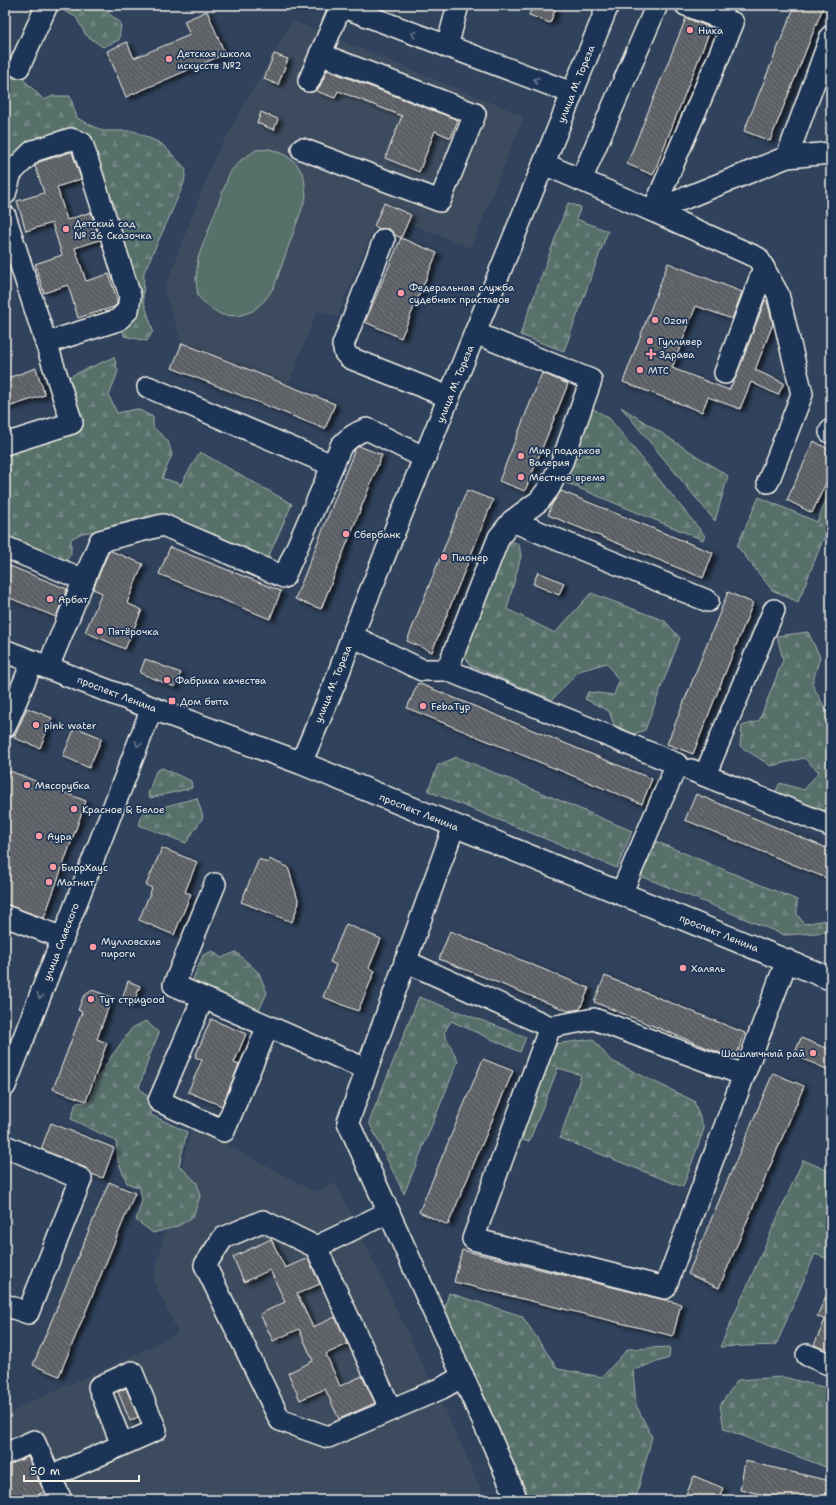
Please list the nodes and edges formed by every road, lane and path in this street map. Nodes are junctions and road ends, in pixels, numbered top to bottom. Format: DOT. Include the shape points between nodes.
graph roads {
  1 [pos="47,5"];
  2 [pos="458,5"];
  3 [pos="608,5"];
  4 [pos="657,5"];
  5 [pos="686,5"];
  6 [pos="339,6"];
  7 [pos="723,12"];
  8 [pos="831,36"];
  9 [pos="447,47"];
  10 [pos="320,54"];
  11 [pos="20,67"];
  12 [pos="309,81"];
  13 [pos="572,93"];
  14 [pos="302,149"];
  15 [pos="831,153"];
  16 [pos="787,156"];
  17 [pos="544,164"];
  18 [pos="581,180"];
  19 [pos="5,194"];
  20 [pos="653,211"];
  21 [pos="5,216"];
  22 [pos="384,240"];
  23 [pos="764,268"];
  24 [pos="475,333"];
  25 [pos="46,343"];
  26 [pos="725,373"];
  27 [pos="148,387"];
  28 [pos="449,397"];
  29 [pos="5,444"];
  30 [pos="425,458"];
  31 [pos="332,465"];
  32 [pos="768,482"];
  33 [pos="512,521"];
  34 [pos="5,548"];
  35 [pos="84,580"];
  36 [pos="708,601"];
  37 [pos="774,610"];
  38 [pos="352,636"];
  39 [pos="5,651"];
  40 [pos="40,664"];
  41 [pos="447,670"];
  42 [pos="152,708"];
  43 [pos="5,727"];
  44 [pos="301,763"];
  45 [pos="677,764"];
  46 [pos="705,775"];
  47 [pos="454,826"];
  48 [pos="831,826"];
  49 [pos="216,884"];
  50 [pos="622,894"];
  51 [pos="5,916"];
  52 [pos="63,938"];
  53 [pos="787,960"];
  54 [pos="405,961"];
  55 [pos="831,979"];
  56 [pos="203,998"];
  57 [pos="268,1026"];
  58 [pos="550,1027"];
  59 [pos="366,1070"];
  60 [pos="744,1075"];
  61 [pos="5,1086"];
  62 [pos="5,1146"];
  63 [pos="388,1212"];
  64 [pos="316,1247"];
  65 [pos="5,1305"];
  66 [pos="807,1355"];
  67 [pos="831,1365"];
  68 [pos="463,1376"];
  69 [pos="391,1410"];
  70 [pos="122,1445"];
  71 [pos="5,1454"];
  72 [pos="50,1477"];
  73 [pos="61,1500"];
  74 [pos="516,1500"];
  1 -- 11 [label="street"];
  2 -- 9 [label="street"];
  3 -- 13 [label="street, улица М. Тореза"];
  4 -- 18 [label="street"];
  5 -- 7 [label="street"];
  9 -- 6 [label="street, one-way"];
  6 -- 10 [label="street"];
  7 -- 20 [label="street" via="733,23"];
  8 -- 16 [label="street"];
  13 -- 9 [label="street, one-way"];
  10 -- 12 [label="street"];
  10 -- 14 [label="street" via="475,114 440,201"];
  13 -- 17 [label="street, улица М. Тореза"];
  15 -- 16 [label="street"];
  16 -- 20 [label="street"];
  17 -- 18 [label="street"];
  17 -- 24 [label="street, улица М. Тореза"];
  18 -- 20 [label="street"];
  19 -- 25 [label="street" via="11,173 33,151 71,139 82,143 130,296 128,310 118,320"];
  20 -- 23 [label="street" via="758,258"];
  21 -- 25 [label="street"];
  22 -- 28 [label="street" via="343,345 345,352 350,358"];
  23 -- 26 [label="street"];
  23 -- 32 [label="street" via="778,294 802,394"];
  24 -- 28 [label="street, улица М. Тореза"];
  24 -- 33 [label="street" via="591,380 562,462 549,488 539,501"];
  25 -- 29 [label="street" via="72,423"];
  27 -- 31 [label="street"];
  28 -- 30 [label="street, улица М. Тореза"];
  30 -- 31 [label="street" via="367,429 348,438"];
  30 -- 38 [label="street, улица М. Тореза"];
  31 -- 35 [label="street" via="284,577 163,525 100,541"];
  33 -- 36 [label="street"];
  33 -- 41 [label="street" via="499,537"];
  34 -- 35 [label="street"];
  35 -- 40 [label="street"];
  37 -- 46 [label="street"];
  38 -- 41 [label="street" via="422,670"];
  38 -- 44 [label="street, улица М. Тореза"];
  39 -- 40 [label="main road, проспект Ленина"];
  40 -- 42 [label="main road, проспект Ленина"];
  40 -- 43 [label="street"];
  41 -- 45 [label="street"];
  42 -- 44 [label="main road, проспект Ленина"];
  42 -- 52 [label="street, улица Славского, one-way"];
  44 -- 47 [label="main road, проспект Ленина"];
  45 -- 46 [label="street"];
  45 -- 50 [label="street"];
  46 -- 48 [label="street"];
  47 -- 50 [label="main road, проспект Ленина"];
  47 -- 54 [label="street"];
  49 -- 56 [label="street" via="174,985"];
  50 -- 53 [label="main road, проспект Ленина"];
  51 -- 52 [label="street"];
  52 -- 61 [label="street, улица Славского, one-way"];
  53 -- 55 [label="main road, проспект Ленина"];
  53 -- 60 [label="street"];
  54 -- 58 [label="street"];
  54 -- 59 [label="street"];
  56 -- 57 [label="street"];
  56 -- 57 [label="street" via="159,1101 224,1131"];
  57 -- 59 [label="street"];
  58 -- 60 [label="street" via="594,1019"];
  58 -- 60 [label="street" via="473,1239 665,1288"];
  59 -- 63 [label="street" via="348,1122"];
  62 -- 65 [label="street" via="81,1179 28,1313"];
  63 -- 64 [label="street"];
  63 -- 68 [label="street"];
  64 -- 69 [label="street"];
  64 -- 69 [label="street" via="263,1222 223,1238 205,1265 280,1420 328,1437"];
  66 -- 67 [label="street"];
  68 -- 69 [label="street"];
  68 -- 74 [label="street"];
  70 -- 72 [label="street"];
  71 -- 72 [label="street" via="34,1441"];
  72 -- 73 [label="street"];
}
